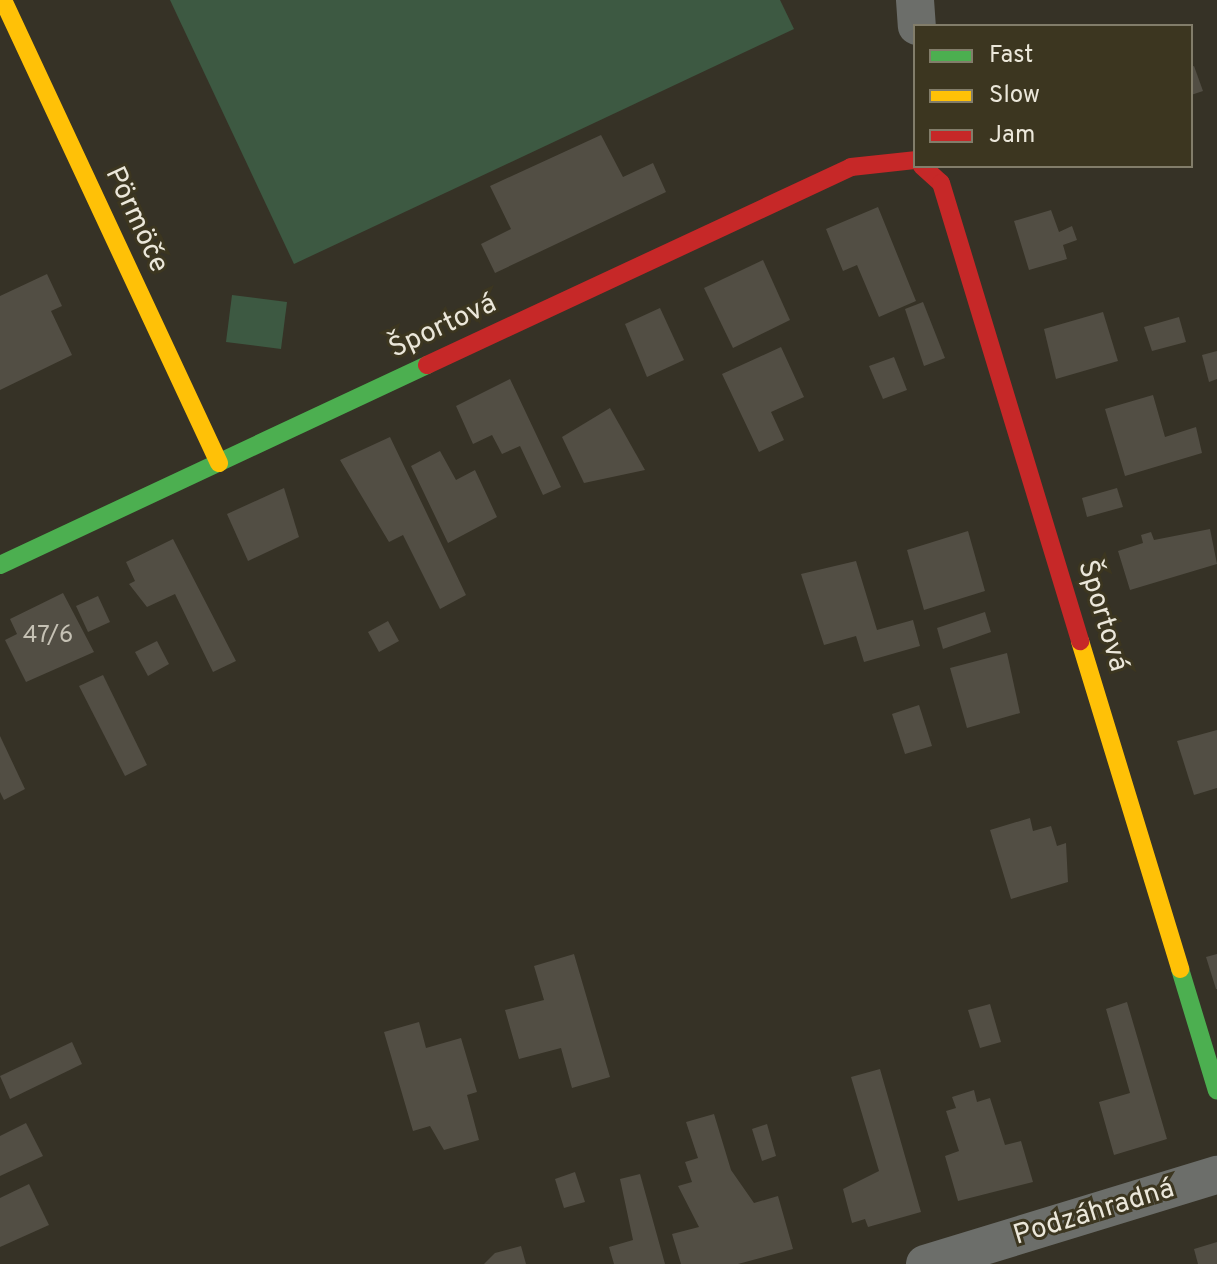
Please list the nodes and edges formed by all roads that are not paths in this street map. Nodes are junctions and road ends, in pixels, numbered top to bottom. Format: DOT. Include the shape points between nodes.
graph roads {
  1 [pos="3,0"];
  2 [pos="915,0"];
  3 [pos="917,24"];
  4 [pos="913,157"];
  5 [pos="927,168"];
  6 [pos="219,463"];
  7 [pos="0,565"];
  8 [pos="1217,1091"];
  9 [pos="1217,1175"];
  10 [pos="925,1264"];
  1 -- 6 [label="street, Pörmöče"];
  2 -- 3 [label="street"];
  4 -- 6 [label="street, Športová" via="851,167"];
  5 -- 8 [label="street, Športová" via="941,183"];
  6 -- 7 [label="street, Športová"];
  9 -- 10 [label="street, Podzáhradná"];
}
